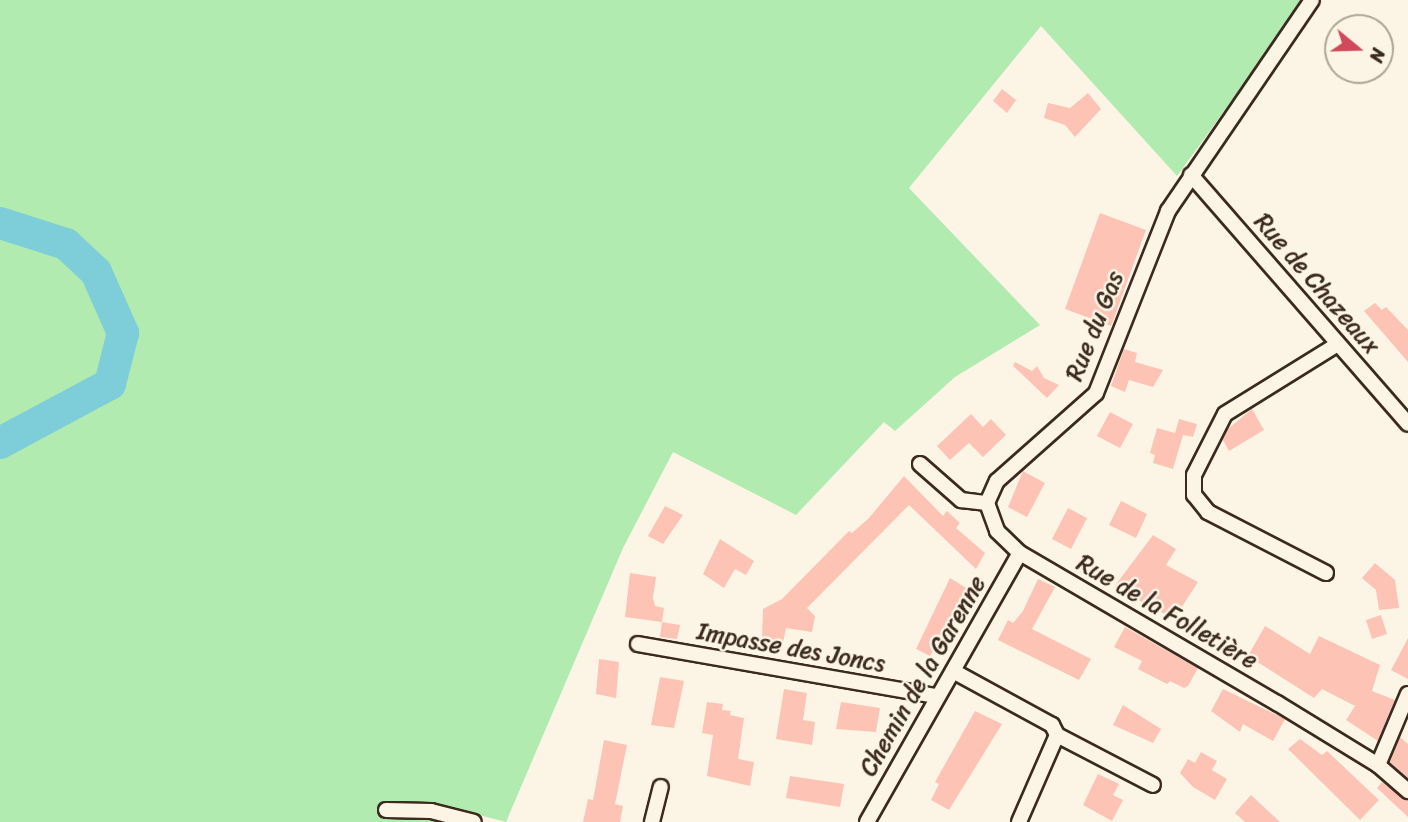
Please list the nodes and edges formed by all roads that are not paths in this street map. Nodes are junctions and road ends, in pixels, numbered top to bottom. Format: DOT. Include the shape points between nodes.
graph roads {
  1 [pos="1312,0"];
  2 [pos="1191,175"];
  3 [pos="1338,344"];
  4 [pos="1408,424"];
  5 [pos="920,464"];
  6 [pos="986,503"];
  7 [pos="1020,553"];
  8 [pos="1326,573"];
  9 [pos="638,644"];
  10 [pos="953,671"];
  11 [pos="1408,694"];
  12 [pos="937,696"];
  13 [pos="1057,735"];
  14 [pos="1378,765"];
  15 [pos="1153,785"];
  16 [pos="661,787"];
  17 [pos="1408,791"];
  18 [pos="386,810"];
  19 [pos="474,822"];
  20 [pos="652,822"];
  21 [pos="867,822"];
  22 [pos="1018,822"];
  1 -- 2 [label="street, Rue du Gas"];
  2 -- 3 [label="street, Rue de Chazeaux"];
  2 -- 6 [label="street, Rue du Gas" via="1151,249 1096,393 997,481"];
  3 -- 4 [label="street, Rue de Chazeaux"];
  3 -- 8 [label="street" via="1225,414 1195,475 1194,495 1208,512"];
  5 -- 6 [label="street" via="961,500"];
  6 -- 7 [label="street, Rue de la Folletière" via="997,531"];
  7 -- 10 [label="street, Chemin de la Garenne"];
  7 -- 14 [label="street, Rue de la Folletière"];
  9 -- 12 [label="street, Impasse des Joncs"];
  10 -- 12 [label="street, Chemin de la Garenne"];
  10 -- 13 [label="street" via="1052,725"];
  11 -- 14 [label="street"];
  12 -- 21 [label="street, Chemin de la Garenne"];
  13 -- 15 [label="street"];
  13 -- 22 [label="street"];
  14 -- 17 [label="street, Rue de la Folletière"];
  16 -- 20 [label="street"];
  18 -- 19 [label="street" via="431,811"];
}
